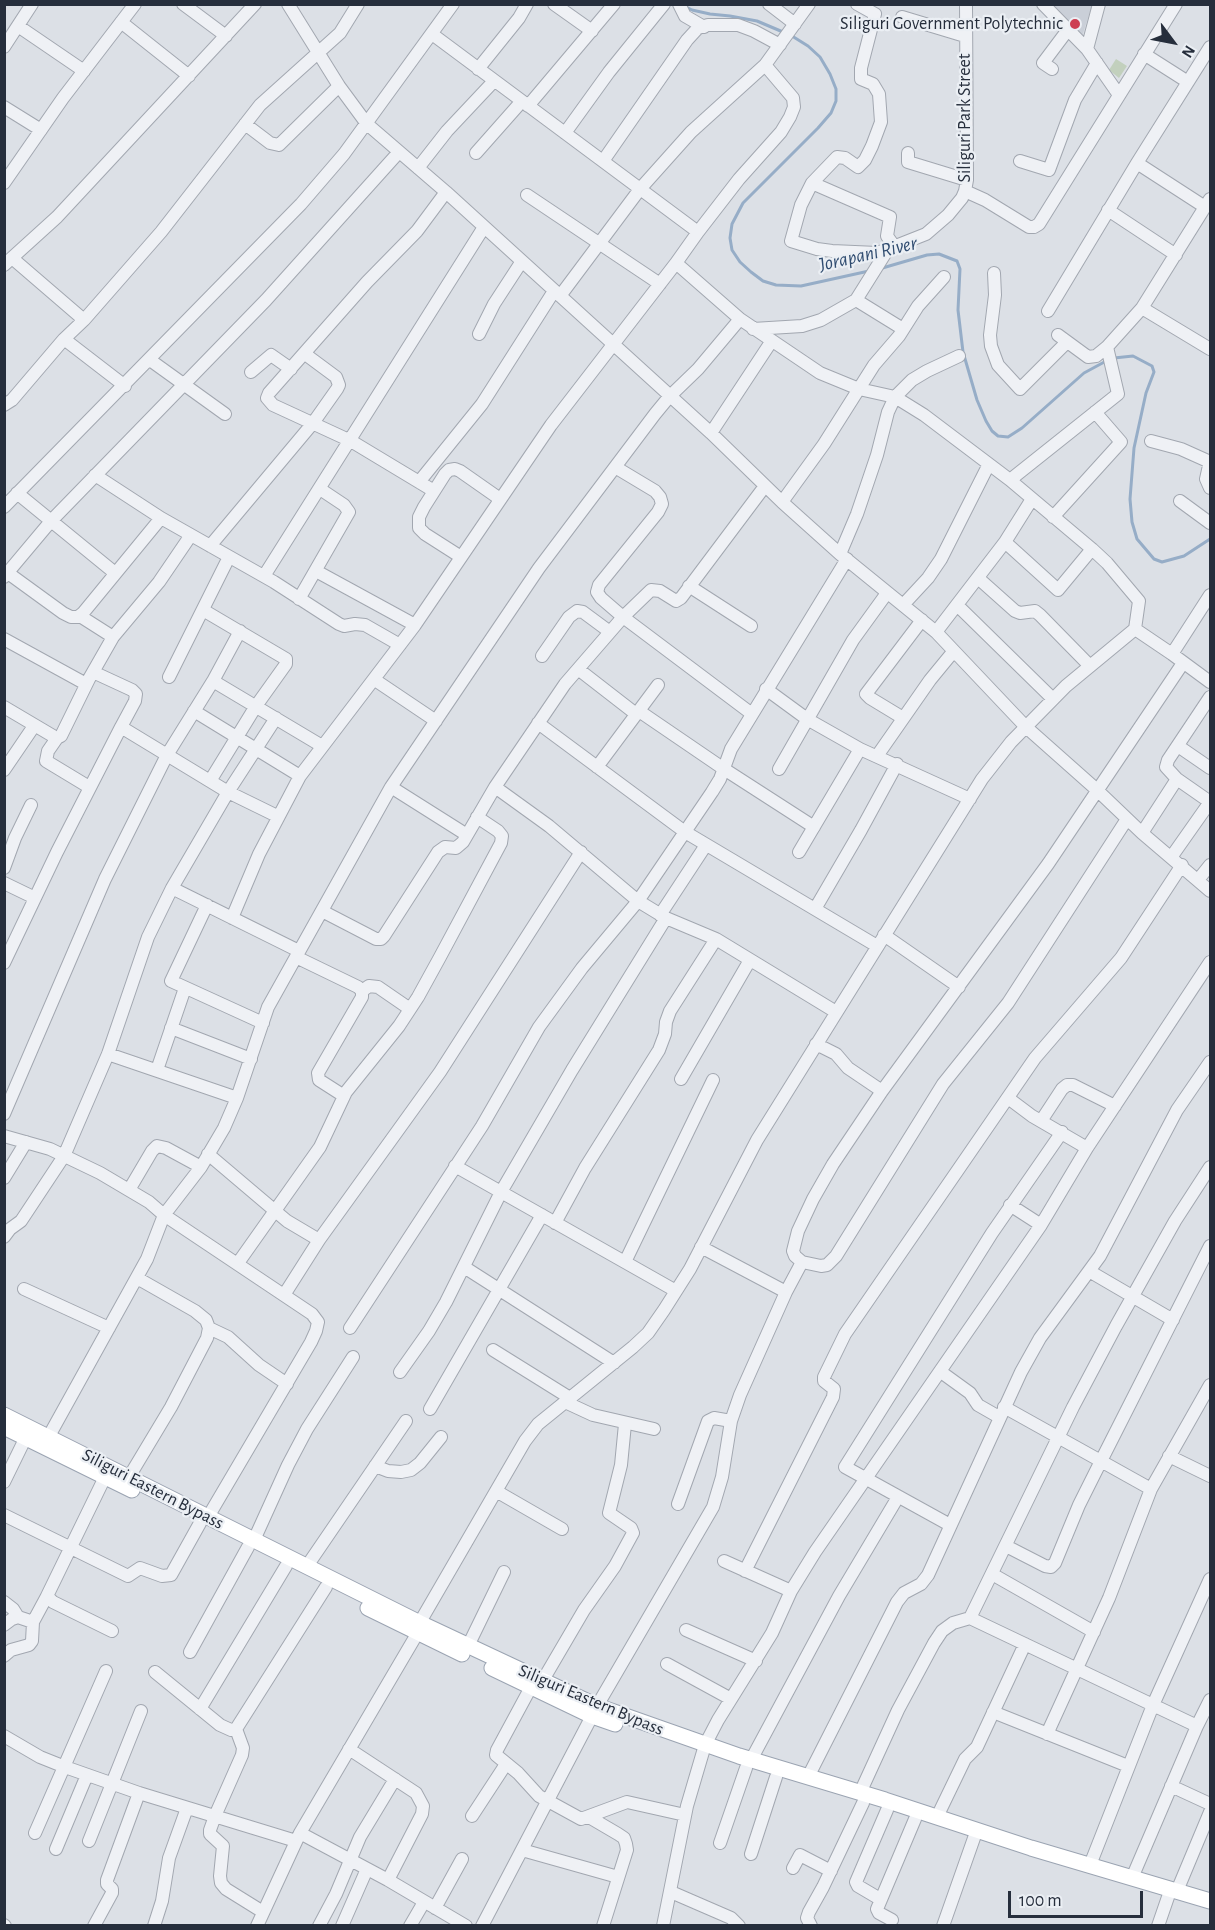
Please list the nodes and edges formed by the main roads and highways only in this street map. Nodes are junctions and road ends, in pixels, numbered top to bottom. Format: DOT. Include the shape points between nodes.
graph roads {
  1 [pos="4,1415"];
  2 [pos="4,1426"];
  3 [pos="46,1441"];
  4 [pos="204,1520"];
  5 [pos="251,1543"];
  6 [pos="417,1630"];
  7 [pos="537,1684"];
  8 [pos="749,1764"];
  9 [pos="861,1798"];
  10 [pos="1172,1894"];
  11 [pos="1210,1901"];
  12 [pos="1210,1909"];
  1 -- 3 [label="main road, Siliguri Eastern Bypass"];
  2 -- 3 [label="main road, Siliguri Eastern Bypass"];
  3 -- 4 [label="main road, Siliguri Eastern Bypass" via="129,1477"];
  3 -- 4 [label="main road, Siliguri Eastern Bypass" via="105,1477"];
  4 -- 5 [label="main road, Siliguri Eastern Bypass"];
  5 -- 6 [label="main road, Siliguri Eastern Bypass" via="326,1587"];
  5 -- 6 [label="main road, Siliguri Eastern Bypass" via="307,1566"];
  6 -- 7 [label="main road, Siliguri Eastern Bypass"];
  6 -- 7 [label="main road, Siliguri Eastern Bypass" via="468,1646"];
  7 -- 8 [label="main road, Siliguri Eastern Bypass" via="594,1711"];
  8 -- 9 [label="main road, Siliguri Eastern Bypass" via="808,1777"];
  8 -- 9 [label="main road, Siliguri Eastern Bypass" via="776,1777"];
  9 -- 10 [label="main road, Siliguri Eastern Bypass" via="937,1817"];
  9 -- 10 [label="main road, Siliguri Eastern Bypass" via="974,1838"];
  10 -- 11 [label="main road, Siliguri Eastern Bypass"];
  10 -- 12 [label="main road, Siliguri Eastern Bypass"];
}
